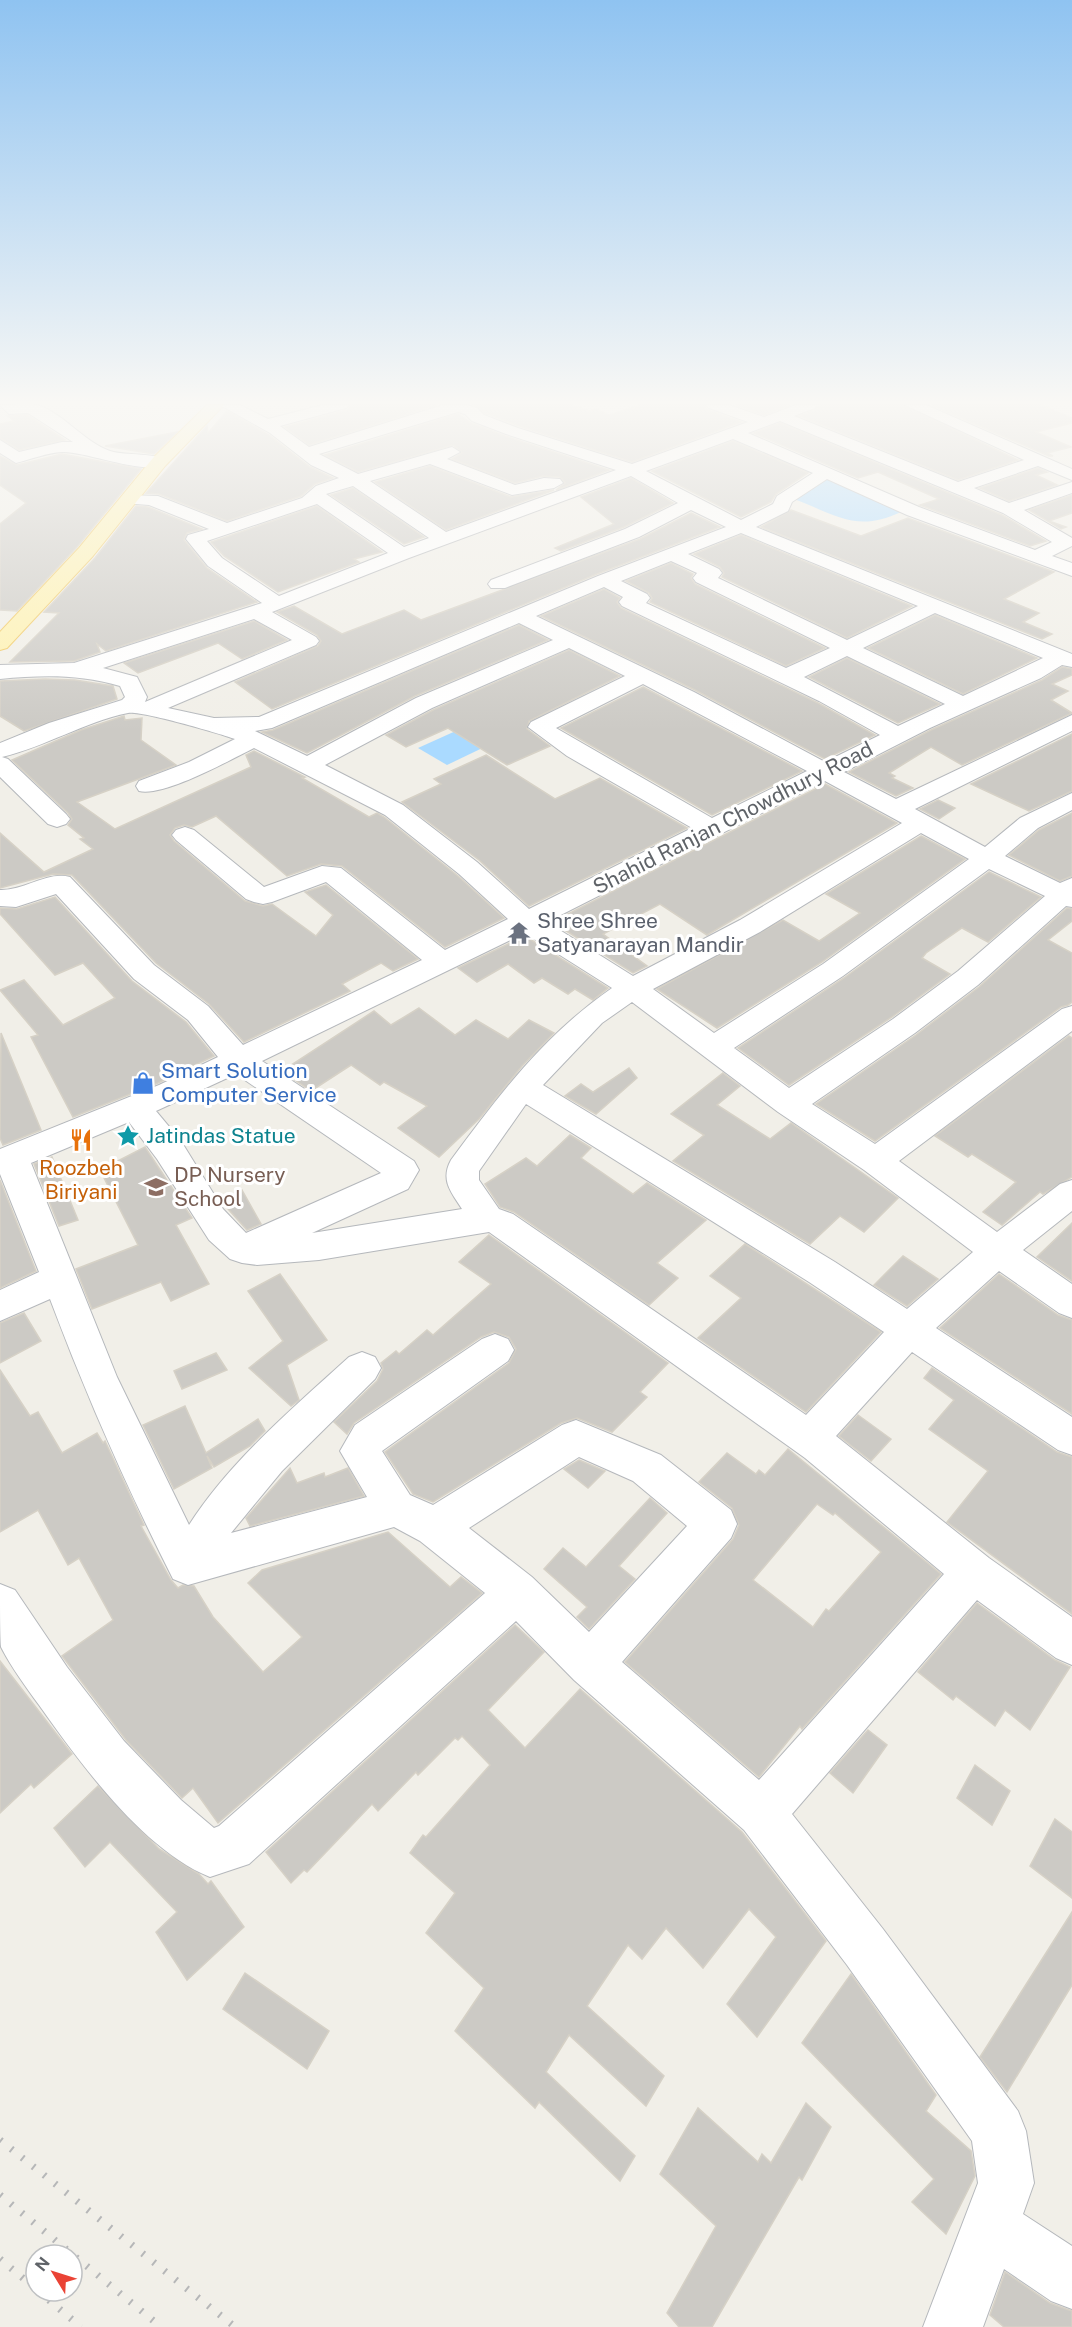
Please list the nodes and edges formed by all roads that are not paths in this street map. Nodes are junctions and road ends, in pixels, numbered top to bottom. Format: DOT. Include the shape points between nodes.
graph roads {
  1 [pos="118,514"];
  2 [pos="187,514"];
  3 [pos="273,514"];
  4 [pos="342,514"];
  5 [pos="406,514"];
  6 [pos="512,514"];
  7 [pos="670,514"];
  8 [pos="713,514"];
  9 [pos="768,514"];
  10 [pos="917,514"];
  11 [pos="1017,514"];
  12 [pos="741,527"];
  13 [pos="227,529"];
  14 [pos="808,537"];
  15 [pos="444,539"];
  16 [pos="790,546"];
  17 [pos="402,554"];
  18 [pos="672,554"];
  19 [pos="1036,557"];
  20 [pos="1072,570"];
  21 [pos="604,580"];
  22 [pos="498,584"];
  23 [pos="277,604"];
  24 [pos="936,605"];
  25 [pos="255,611"];
  26 [pos="520,616"];
  27 [pos="568,641"];
  28 [pos="0,644"];
  29 [pos="848,648"];
  30 [pos="1066,659"];
  31 [pos="74,669"];
  32 [pos="0,672"];
  33 [pos="642,676"];
  34 [pos="786,677"];
  35 [pos="401,689"];
  36 [pos="964,705"];
  37 [pos="139,707"];
  38 [pos="1072,722"];
  39 [pos="220,725"];
  40 [pos="898,735"];
  41 [pos="254,739"];
  42 [pos="0,751"];
  43 [pos="0,764"];
  44 [pos="309,764"];
  45 [pos="826,773"];
  46 [pos="148,786"];
  47 [pos="1072,800"];
  48 [pos="896,809"];
  49 [pos="57,819"];
  50 [pos="920,823"];
  51 [pos="712,829"];
  52 [pos="185,835"];
  53 [pos="987,858"];
  54 [pos="1068,893"];
  55 [pos="0,898"];
  56 [pos="526,921"];
  57 [pos="442,962"];
  58 [pos="632,988"];
  59 [pos="1072,1016"];
  60 [pos="714,1047"];
  61 [pos="238,1060"];
  62 [pos="522,1087"];
  63 [pos="789,1104"];
  64 [pos="135,1107"];
  65 [pos="6,1160"];
  66 [pos="876,1161"];
  67 [pos="1072,1193"];
  68 [pos="487,1218"];
  69 [pos="243,1250"];
  70 [pos="997,1251"];
  71 [pos="61,1278"];
  72 [pos="1072,1303"];
  73 [pos="0,1306"];
  74 [pos="910,1329"];
  75 [pos="495,1350"];
  76 [pos="362,1368"];
  77 [pos="1072,1438"];
  78 [pos="808,1440"];
  79 [pos="396,1508"];
  80 [pos="435,1527"];
  81 [pos="188,1565"];
  82 [pos="974,1572"];
  83 [pos="517,1592"];
  84 [pos="0,1605"];
  85 [pos="1072,1643"];
  86 [pos="590,1664"];
  87 [pos="761,1813"];
  88 [pos="989,2225"];
  89 [pos="1072,2280"];
  90 [pos="953,2327"];
  1 -- 28 [label="main road"];
  2 -- 13 [label="street"];
  3 -- 13 [label="street"];
  4 -- 17 [label="street"];
  5 -- 15 [label="street"];
  6 -- 15 [label="street"];
  7 -- 22 [label="street" via="632,533"];
  8 -- 12 [label="street"];
  9 -- 12 [label="street"];
  10 -- 19 [label="street"];
  11 -- 19 [label="street" via="1066,542"];
  12 -- 16 [label="street"];
  12 -- 18 [label="street"];
  13 -- 23 [label="street" via="195,539 215,562"];
  14 -- 16 [label="street"];
  15 -- 17 [label="street"];
  16 -- 24 [label="street"];
  17 -- 23 [label="street"];
  18 -- 21 [label="street"];
  18 -- 29 [label="street" via="712,573 702,578"];
  19 -- 20 [label="street"];
  21 -- 26 [label="street"];
  21 -- 34 [label="street" via="640,598 629,602"];
  23 -- 25 [label="street"];
  24 -- 29 [label="street"];
  24 -- 30 [label="street"];
  25 -- 31 [label="street"];
  25 -- 37 [label="street" via="309,641"];
  26 -- 27 [label="street"];
  26 -- 35 [label="street"];
  27 -- 33 [label="street"];
  27 -- 35 [label="street"];
  29 -- 34 [label="street"];
  29 -- 36 [label="street"];
  30 -- 36 [label="street, Shahid Ranjan Chowdhury Road"];
  31 -- 32 [label="street"];
  31 -- 37 [label="street" via="97,671 129,682"];
  33 -- 45 [label="street"];
  33 -- 51 [label="street" via="539,727"];
  34 -- 40 [label="street"];
  35 -- 39 [label="street" via="245,728"];
  35 -- 44 [label="street"];
  36 -- 40 [label="street, Shahid Ranjan Chowdhury Road"];
  37 -- 39 [label="street"];
  37 -- 42 [label="street" via="57,728"];
  38 -- 48 [label="street"];
  39 -- 41 [label="street"];
  40 -- 45 [label="street, Shahid Ranjan Chowdhury Road"];
  41 -- 44 [label="street"];
  41 -- 46 [label="street"];
  43 -- 49 [label="street"];
  44 -- 56 [label="street" via="394,810 468,868"];
  45 -- 48 [label="street"];
  45 -- 51 [label="street, Shahid Ranjan Chowdhury Road"];
  47 -- 53 [label="street" via="1029,823"];
  48 -- 50 [label="street"];
  50 -- 53 [label="street"];
  50 -- 58 [label="street" via="750,926"];
  51 -- 56 [label="street, Shahid Ranjan Chowdhury Road"];
  52 -- 57 [label="street" via="263,897 322,874 332,874"];
  53 -- 54 [label="street"];
  53 -- 60 [label="street" via="833,970"];
  54 -- 63 [label="street" via="968,978"];
  55 -- 61 [label="street" via="16,899 61,883 144,972 198,1012"];
  56 -- 57 [label="street, Shahid Ranjan Chowdhury Road"];
  56 -- 58 [label="street"];
  57 -- 61 [label="street, Shahid Ranjan Chowdhury Road"];
  58 -- 60 [label="street"];
  58 -- 62 [label="street" via="592,1016"];
  59 -- 66 [label="street"];
  60 -- 63 [label="street"];
  61 -- 64 [label="street, Shahid Ranjan Chowdhury Road"];
  61 -- 69 [label="street" via="402,1170 396,1180"];
  62 -- 68 [label="street" via="463,1169 462,1182"];
  62 -- 74 [label="street"];
  63 -- 66 [label="street"];
  64 -- 65 [label="street, Shahid Ranjan Chowdhury Road"];
  64 -- 69 [label="street" via="168,1148 222,1231"];
  65 -- 71 [label="street"];
  66 -- 70 [label="street"];
  67 -- 70 [label="street"];
  68 -- 69 [label="street" via="304,1248"];
  68 -- 78 [label="street" via="510,1230"];
  70 -- 72 [label="street"];
  70 -- 74 [label="street"];
  71 -- 73 [label="street"];
  71 -- 81 [label="street" via="98,1377"];
  74 -- 77 [label="street"];
  74 -- 78 [label="street"];
  75 -- 79 [label="street" via="369,1437 360,1451"];
  76 -- 81 [label="street" via="294,1431 236,1495"];
  78 -- 82 [label="street"];
  79 -- 80 [label="street"];
  79 -- 81 [label="street"];
  80 -- 83 [label="street"];
  80 -- 86 [label="street" via="576,1437 647,1468 716,1524"];
  82 -- 85 [label="street"];
  82 -- 87 [label="street"];
  83 -- 84 [label="street" via="232,1847 210,1853 188,1842 116,1768 35,1663"];
  83 -- 86 [label="street"];
  86 -- 87 [label="street"];
  87 -- 88 [label="street" via="865,1947 998,2131 1006,2183"];
  88 -- 89 [label="street"];
  88 -- 90 [label="street"];
}
